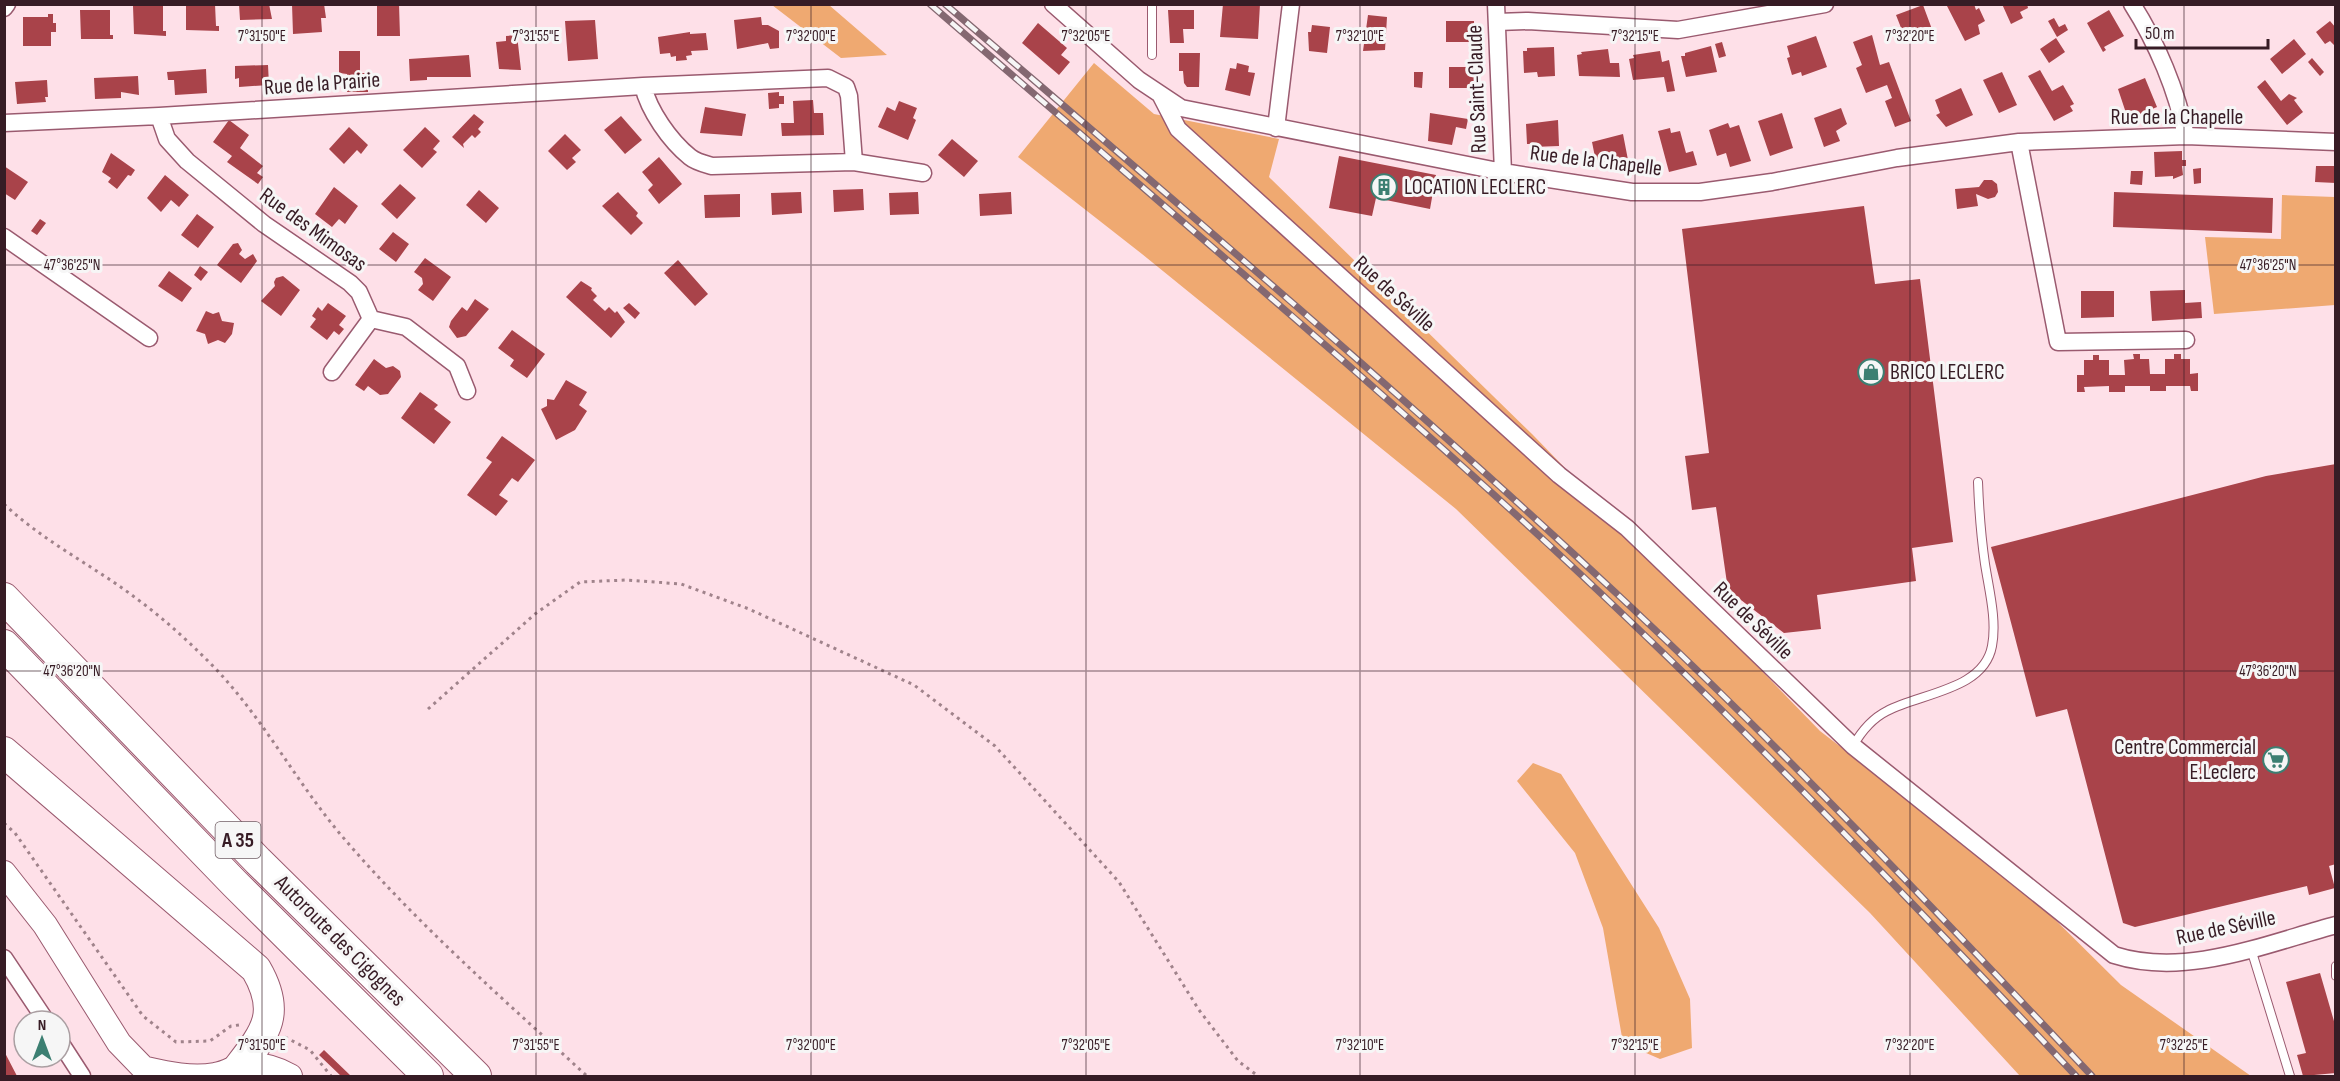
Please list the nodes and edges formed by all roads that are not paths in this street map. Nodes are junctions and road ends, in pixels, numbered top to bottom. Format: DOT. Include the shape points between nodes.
graph roads {
  1 [pos="1053,4"];
  2 [pos="1152,4"];
  3 [pos="1291,4"];
  4 [pos="1496,4"];
  5 [pos="1825,4"];
  6 [pos="2132,4"];
  7 [pos="1497,22"];
  8 [pos="1152,55"];
  9 [pos="643,86"];
  10 [pos="1166,100"];
  11 [pos="159,116"];
  12 [pos="4,123"];
  13 [pos="1276,128"];
  14 [pos="2186,136"];
  15 [pos="2019,142"];
  16 [pos="2336,142"];
  17 [pos="854,162"];
  18 [pos="1503,172"];
  19 [pos="923,173"];
  20 [pos="4,237"];
  21 [pos="371,319"];
  22 [pos="148,338"];
  23 [pos="2186,339"];
  24 [pos="333,372"];
  25 [pos="467,391"];
  26 [pos="1978,482"];
  27 [pos="4,598"];
  28 [pos="4,645"];
  29 [pos="1852,746"];
  30 [pos="4,752"];
  31 [pos="4,873"];
  32 [pos="2336,925"];
  33 [pos="2251,948"];
  34 [pos="4,958"];
  35 [pos="2336,966"];
  36 [pos="2336,976"];
  37 [pos="38,1009"];
  38 [pos="72,1061"];
  39 [pos="148,1073"];
  40 [pos="224,1073"];
  41 [pos="82,1077"];
  42 [pos="290,1077"];
  43 [pos="428,1077"];
  44 [pos="476,1077"];
  45 [pos="2290,1077"];
  1 -- 10 [label="street, Rue de Séville"];
  2 -- 8 [label="lane"];
  3 -- 13 [label="street"];
  4 -- 7 [label="street, Rue Saint-Claude"];
  5 -- 7 [label="street" via="1678,30"];
  6 -- 14 [label="street" via="2149,33 2181,113"];
  7 -- 18 [label="street, Rue Saint-Claude"];
  9 -- 11 [label="street, Rue de la Prairie"];
  9 -- 17 [label="street" via="651,109 682,150 700,162 735,167"];
  9 -- 17 [label="street, Rue de la Prairie" via="828,78 846,87 849,96"];
  10 -- 13 [label="street, Rue de la Chapelle" via="1198,113"];
  10 -- 29 [label="street, Rue de Séville" via="1205,153 1559,475 1627,528"];
  11 -- 12 [label="street, Rue de la Prairie"];
  11 -- 21 [label="street, Rue des Mimosas" via="167,140 180,155 264,224 350,283 359,292"];
  13 -- 18 [label="street, Rue de la Chapelle"];
  14 -- 15 [label="street, Rue de la Chapelle"];
  14 -- 16 [label="street, Rue de la Chapelle"];
  15 -- 18 [label="street, Rue de la Chapelle" via="1897,158 1772,183 1701,192 1632,192"];
  15 -- 23 [label="street" via="2058,342"];
  17 -- 19 [label="street"];
  20 -- 22 [label="street"];
  21 -- 24 [label="street"];
  21 -- 25 [label="street" via="406,327 457,366"];
  26 -- 29 [label="lane" via="1994,627 1988,660 1967,680 1885,712"];
  27 -- 44 [label="highway, Autoroute des Cigognes / A 35" via="258,861"];
  28 -- 43 [label="highway, Autoroute des Cigognes / A 35"];
  29 -- 33 [label="street, Rue de Séville" via="2114,954 2158,964 2207,959"];
  30 -- 40 [label="highway" via="256,969 267,988 270,1013 265,1029"];
  31 -- 39 [label="street" via="45,925 119,1043"];
  32 -- 33 [label="street, Rue de Séville"];
  33 -- 45 [label="lane"];
  34 -- 37 [label="street"];
  35 -- 36 [label="lane"];
  38 -- 41 [label="street"];
  39 -- 40 [label="street"];
  40 -- 42 [label="street" via="258,1065"];
}
